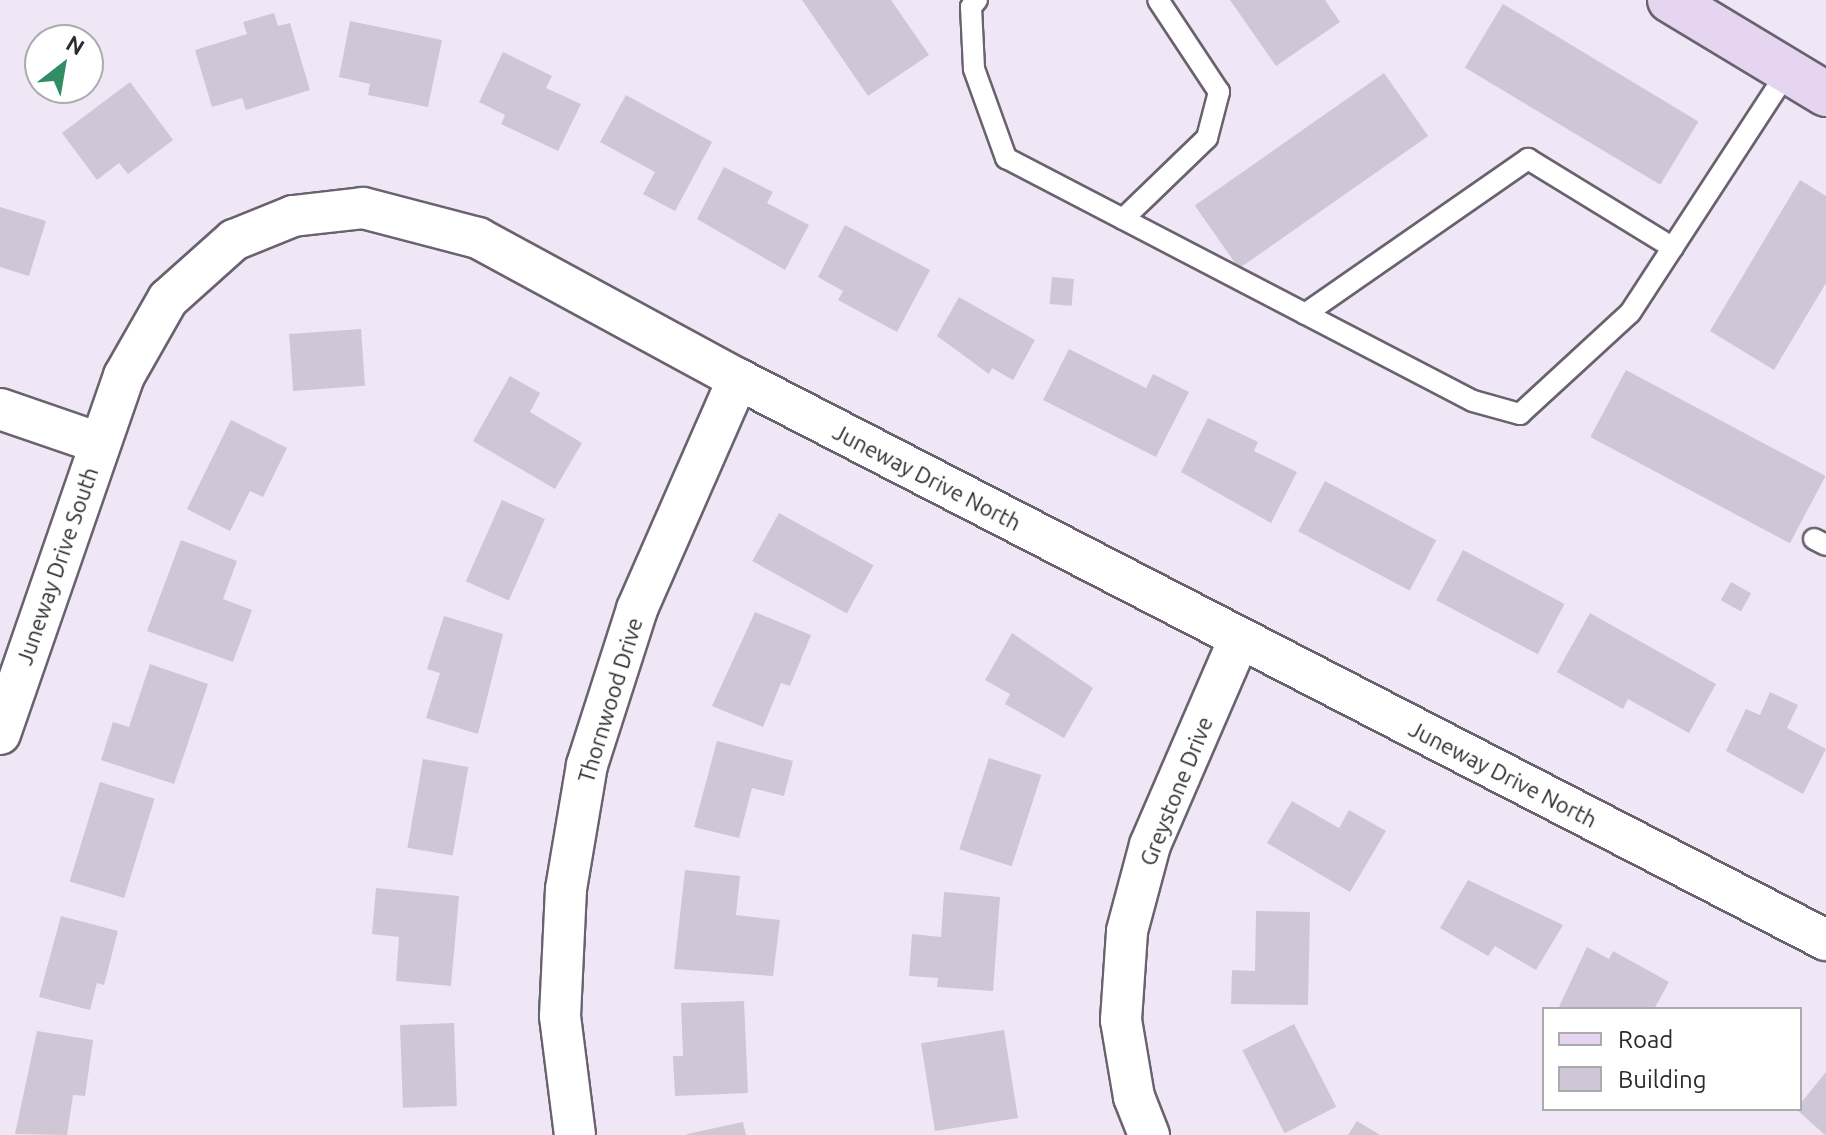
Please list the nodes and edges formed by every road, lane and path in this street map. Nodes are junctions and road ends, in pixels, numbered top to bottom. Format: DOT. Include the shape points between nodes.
graph roads {
  1 [pos="977,0"];
  2 [pos="1158,0"];
  3 [pos="1670,0"];
  4 [pos="1788,71"];
  5 [pos="1826,94"];
  6 [pos="1123,219"];
  7 [pos="1673,248"];
  8 [pos="1305,314"];
  9 [pos="738,379"];
  10 [pos="0,409"];
  11 [pos="99,443"];
  12 [pos="1239,639"];
  13 [pos="0,734"];
  14 [pos="1826,940"];
  15 [pos="575,1135"];
  16 [pos="1149,1135"];
  1 -- 6 [label="lane" via="971,7 974,69 1006,158"];
  2 -- 6 [label="lane" via="1219,92 1207,138"];
  3 -- 4 [label="street"];
  4 -- 5 [label="street"];
  4 -- 7 [label="lane"];
  6 -- 8 [label="lane"];
  7 -- 8 [label="lane" via="1528,159"];
  7 -- 8 [label="lane" via="1630,313 1520,414 1473,401"];
  9 -- 11 [label="street, Juneway Drive North" via="478,238 363,208 293,216 234,240 168,299 124,376"];
  9 -- 12 [label="street, Juneway Drive North"];
  9 -- 15 [label="street, Thornwood Drive" via="637,609 587,765 566,889 560,1016"];
  10 -- 11 [label="street"];
  11 -- 13 [label="street, Juneway Drive South"];
  12 -- 14 [label="street, Juneway Drive North"];
  12 -- 16 [label="street, Greystone Drive" via="1150,845 1127,931 1121,1020 1134,1097"];
}
